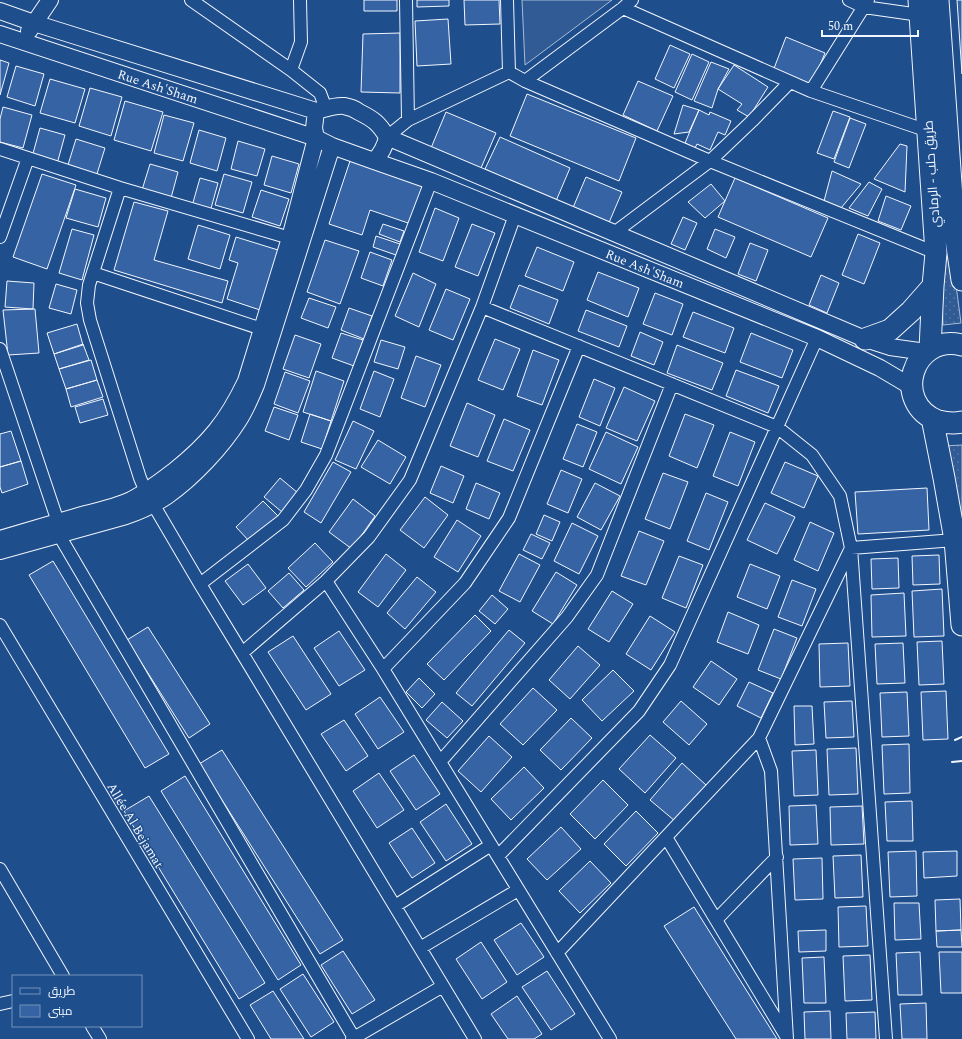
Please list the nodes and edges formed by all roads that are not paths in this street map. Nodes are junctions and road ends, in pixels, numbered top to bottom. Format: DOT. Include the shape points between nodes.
graph roads {
  1 [pos="50,0"];
  2 [pos="191,0"];
  3 [pos="300,0"];
  4 [pos="406,0"];
  5 [pos="507,0"];
  6 [pos="849,0"];
  7 [pos="938,0"];
  8 [pos="866,3"];
  9 [pos="202,4"];
  10 [pos="627,4"];
  11 [pos="919,8"];
  12 [pos="0,11"];
  13 [pos="34,24"];
  14 [pos="0,34"];
  15 [pos="21,42"];
  16 [pos="291,70"];
  17 [pos="509,72"];
  18 [pos="525,81"];
  19 [pos="790,82"];
  20 [pos="811,91"];
  21 [pos="321,110"];
  22 [pos="946,114"];
  23 [pos="408,120"];
  24 [pos="928,131"];
  25 [pos="387,137"];
  26 [pos="316,138"];
  27 [pos="332,146"];
  28 [pos="0,149"];
  29 [pos="962,153"];
  30 [pos="28,158"];
  31 [pos="374,161"];
  32 [pos="710,161"];
  33 [pos="431,181"];
  34 [pos="120,188"];
  35 [pos="515,215"];
  36 [pos="614,233"];
  37 [pos="0,238"];
  38 [pos="290,238"];
  39 [pos="936,253"];
  40 [pos="93,273"];
  41 [pos="962,280"];
  42 [pos="933,286"];
  43 [pos="482,306"];
  44 [pos="262,329"];
  45 [pos="817,338"];
  46 [pos="865,339"];
  47 [pos="962,345"];
  48 [pos="579,346"];
  49 [pos="0,349"];
  50 [pos="928,351"];
  51 [pos="672,384"];
  52 [pos="912,387"];
  53 [pos="932,418"];
  54 [pos="962,422"];
  55 [pos="777,427"];
  56 [pos="149,498"];
  57 [pos="59,528"];
  58 [pos="0,539"];
  59 [pos="955,540"];
  60 [pos="851,548"];
  61 [pos="0,551"];
  62 [pos="326,581"];
  63 [pos="200,584"];
  64 [pos="0,625"];
  65 [pos="962,625"];
  66 [pos="4,640"];
  67 [pos="242,653"];
  68 [pos="383,669"];
  69 [pos="759,738"];
  70 [pos="440,762"];
  71 [pos="666,837"];
  72 [pos="491,845"];
  73 [pos="498,856"];
  74 [pos="777,856"];
  75 [pos="1,873"];
  76 [pos="518,890"];
  77 [pos="395,906"];
  78 [pos="716,920"];
  79 [pos="420,948"];
  80 [pos="557,953"];
  81 [pos="62,975"];
  82 [pos="443,986"];
  83 [pos="12,1001"];
  84 [pos="0,1004"];
  85 [pos="93,1027"];
  86 [pos="353,1038"];
  87 [pos="100,1039"];
  88 [pos="248,1039"];
  89 [pos="475,1039"];
  90 [pos="610,1039"];
  91 [pos="788,1039"];
  92 [pos="886,1039"];
  1 -- 13 [label="main road"];
  2 -- 9 [label="street"];
  3 -- 16 [label="street" via="301,42"];
  4 -- 23 [label="street"];
  5 -- 17 [label="street"];
  6 -- 8 [label="street"];
  7 -- 22 [label="highway, طريق حلب - الرمادي"];
  8 -- 11 [label="street"];
  8 -- 20 [label="street"];
  9 -- 16 [label="street"];
  10 -- 18 [label="street"];
  10 -- 19 [label="street"];
  11 -- 24 [label="highway, طريق حلب - الرمادي"];
  12 -- 13 [label="main road, Rue Ash'Sham"];
  13 -- 15 [label="main road"];
  13 -- 21 [label="main road, Rue Ash'Sham"];
  14 -- 15 [label="main road, Rue Ash'Sham"];
  15 -- 26 [label="main road, Rue Ash'Sham"];
  16 -- 21 [label="street" via="320,93"];
  17 -- 18 [label="street"];
  17 -- 23 [label="street"];
  18 -- 32 [label="street"];
  19 -- 20 [label="street"];
  19 -- 32 [label="street"];
  20 -- 24 [label="street"];
  21 -- 25 [label="main road" via="339,106 353,108 372,118"];
  21 -- 26 [label="main road" via="314,128"];
  22 -- 29 [label="highway"];
  22 -- 41 [label="highway, طريق حلب - الرمادي" via="954,226"];
  23 -- 25 [label="street"];
  24 -- 39 [label="highway, طريق حلب - الرمادي"];
  25 -- 31 [label="main road" via="386,144"];
  25 -- 36 [label="main road, Rue Ash'Sham"];
  26 -- 27 [label="main road, Rue Ash'Sham"];
  26 -- 38 [label="main road"];
  27 -- 31 [label="main road, Rue Ash'Sham"];
  27 -- 56 [label="main road" via="256,385 248,402 229,434 187,480 168,495"];
  28 -- 30 [label="street"];
  30 -- 34 [label="street"];
  30 -- 37 [label="street"];
  31 -- 33 [label="main road, Rue Ash'Sham"];
  32 -- 36 [label="street"];
  32 -- 39 [label="street"];
  33 -- 35 [label="main road, Rue Ash'Sham"];
  33 -- 63 [label="street" via="326,455 306,490 283,520"];
  34 -- 38 [label="street"];
  34 -- 40 [label="street"];
  35 -- 43 [label="street"];
  35 -- 45 [label="main road, Rue Ash'Sham"];
  36 -- 46 [label="main road, Rue Ash'Sham"];
  38 -- 44 [label="main road"];
  39 -- 42 [label="highway, طريق حلب - الرمادي"];
  40 -- 44 [label="street"];
  40 -- 56 [label="street" via="87,294 88,312"];
  42 -- 46 [label="highway" via="890,330"];
  42 -- 50 [label="highway, طريق حلب - الرمادي"];
  43 -- 48 [label="street"];
  43 -- 62 [label="street" via="410,480 369,537"];
  44 -- 56 [label="main road" via="246,381 224,422"];
  45 -- 52 [label="main road, Rue Ash'Sham" via="880,368"];
  45 -- 55 [label="street"];
  46 -- 50 [label="main road, Rue Ash'Sham" via="890,346"];
  47 -- 50 [label="highway" via="942,344"];
  48 -- 51 [label="street"];
  48 -- 68 [label="street" via="509,518 465,584"];
  49 -- 57 [label="street"];
  50 -- 52 [label="highway" via="917,362 912,374"];
  51 -- 55 [label="street"];
  51 -- 70 [label="street" via="597,574 567,617"];
  52 -- 53 [label="highway" via="915,399 922,410"];
  53 -- 54 [label="highway" via="945,423"];
  53 -- 59 [label="highway"];
  55 -- 60 [label="street" via="812,455 840,496"];
  55 -- 73 [label="street" via="670,665 639,711"];
  56 -- 57 [label="main road" via="130,500"];
  56 -- 63 [label="street"];
  57 -- 58 [label="main road"];
  57 -- 61 [label="main road"];
  57 -- 86 [label="street"];
  59 -- 60 [label="street"];
  59 -- 65 [label="highway"];
  60 -- 69 [label="street"];
  60 -- 92 [label="street"];
  62 -- 67 [label="street"];
  62 -- 68 [label="street"];
  63 -- 67 [label="street"];
  64 -- 66 [label="street, Allée Al Bejamat"];
  66 -- 88 [label="street, Allée Al Bejamat"];
  67 -- 77 [label="street"];
  68 -- 70 [label="street"];
  69 -- 71 [label="street"];
  69 -- 74 [label="street" via="772,771"];
  70 -- 72 [label="street"];
  71 -- 78 [label="street"];
  71 -- 80 [label="street"];
  72 -- 73 [label="street"];
  72 -- 77 [label="street"];
  73 -- 76 [label="street"];
  74 -- 78 [label="street"];
  74 -- 91 [label="street"];
  75 -- 81 [label="street"];
  76 -- 79 [label="street"];
  76 -- 80 [label="street"];
  77 -- 79 [label="street"];
  78 -- 91 [label="street"];
  79 -- 82 [label="street"];
  80 -- 90 [label="street"];
  82 -- 86 [label="street"];
  82 -- 89 [label="street"];
  83 -- 84 [label="street"];
  85 -- 87 [label="street"];
}
